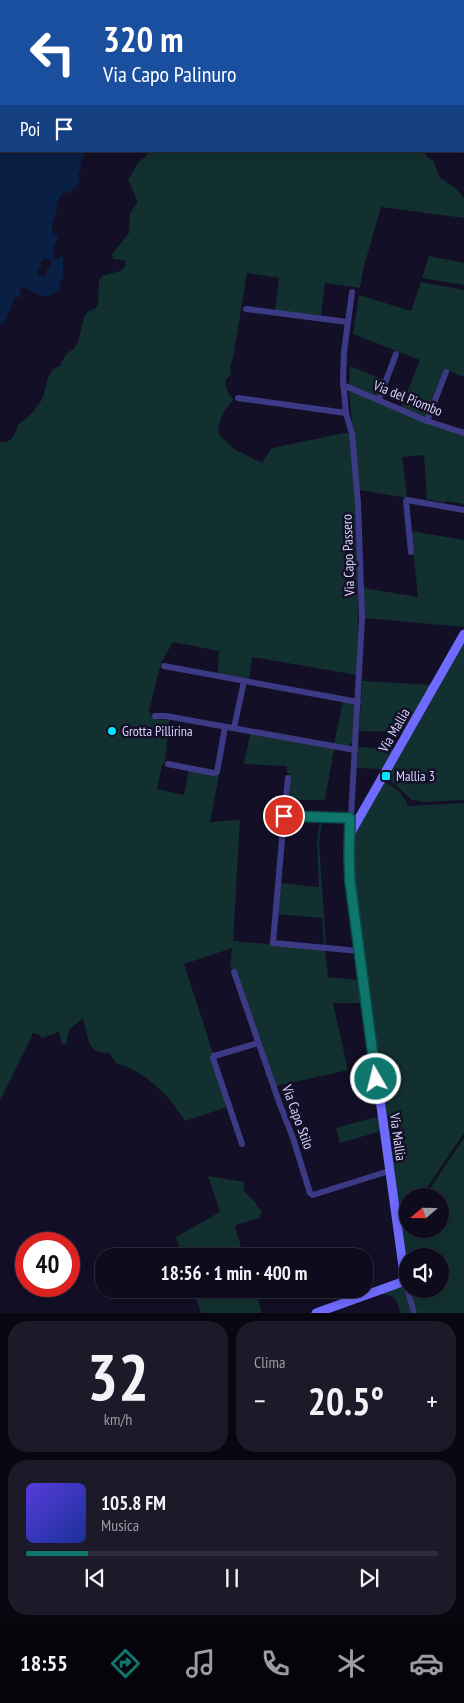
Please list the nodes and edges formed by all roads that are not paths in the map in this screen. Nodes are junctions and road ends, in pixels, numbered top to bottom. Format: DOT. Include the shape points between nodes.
graph roads {
  1 [pos="352,292"];
  2 [pos="246,309"];
  3 [pos="348,322"];
  4 [pos="396,354"];
  5 [pos="446,372"];
  6 [pos="343,386"];
  7 [pos="238,398"];
  8 [pos="379,399"];
  9 [pos="346,413"];
  10 [pos="427,420"];
  11 [pos="464,433"];
  12 [pos="464,510"];
  13 [pos="411,552"];
  14 [pos="464,634"];
  15 [pos="164,666"];
  16 [pos="244,681"];
  17 [pos="358,702"];
  18 [pos="155,716"];
  19 [pos="225,727"];
  20 [pos="234,728"];
  21 [pos="356,750"];
  22 [pos="168,764"];
  23 [pos="288,778"];
  24 [pos="284,816"];
  25 [pos="355,817"];
  26 [pos="359,951"];
  27 [pos="234,972"];
  28 [pos="258,1043"];
  29 [pos="242,1144"];
  30 [pos="389,1170"];
  31 [pos="400,1248"];
  32 [pos="399,1283"];
  33 [pos="410,1298"];
  34 [pos="316,1313"];
  35 [pos="414,1313"];
  1 -- 3 [label="street, Via Capo Passero"];
  2 -- 3 [label="street"];
  3 -- 6 [label="street, Via Capo Passero"];
  4 -- 8 [label="street"];
  5 -- 10 [label="street"];
  6 -- 8 [label="street, Via del Piombo"];
  6 -- 9 [label="street, Via Capo Passero"];
  7 -- 9 [label="street"];
  8 -- 10 [label="street, Via del Piombo"];
  9 -- 17 [label="street, Via Capo Passero" via="352,434 358,503 362,618"];
  10 -- 11 [label="street, Via del Piombo"];
  12 -- 13 [label="street" via="407,500"];
  14 -- 25 [label="street, Via Mallia"];
  15 -- 16 [label="street"];
  16 -- 17 [label="street"];
  16 -- 20 [label="street"];
  17 -- 21 [label="street, Via Capo Passero"];
  18 -- 19 [label="street"];
  19 -- 20 [label="street"];
  19 -- 22 [label="street" via="217,772"];
  20 -- 21 [label="street"];
  21 -- 25 [label="street, Via Capo Passero"];
  23 -- 24 [label="street"];
  24 -- 25 [label="street"];
  24 -- 26 [label="street" via="273,943"];
  25 -- 26 [label="street, Via Mallia" via="349,856"];
  26 -- 30 [label="street, Via Mallia"];
  27 -- 28 [label="street, Via Capo Stilo"];
  28 -- 29 [label="street" via="213,1058"];
  28 -- 30 [label="street, Via Capo Stilo" via="310,1193 313,1195"];
  30 -- 31 [label="street, Via Mallia"];
  32 -- 34 [label="street"];
  33 -- 35 [label="street"];
}
